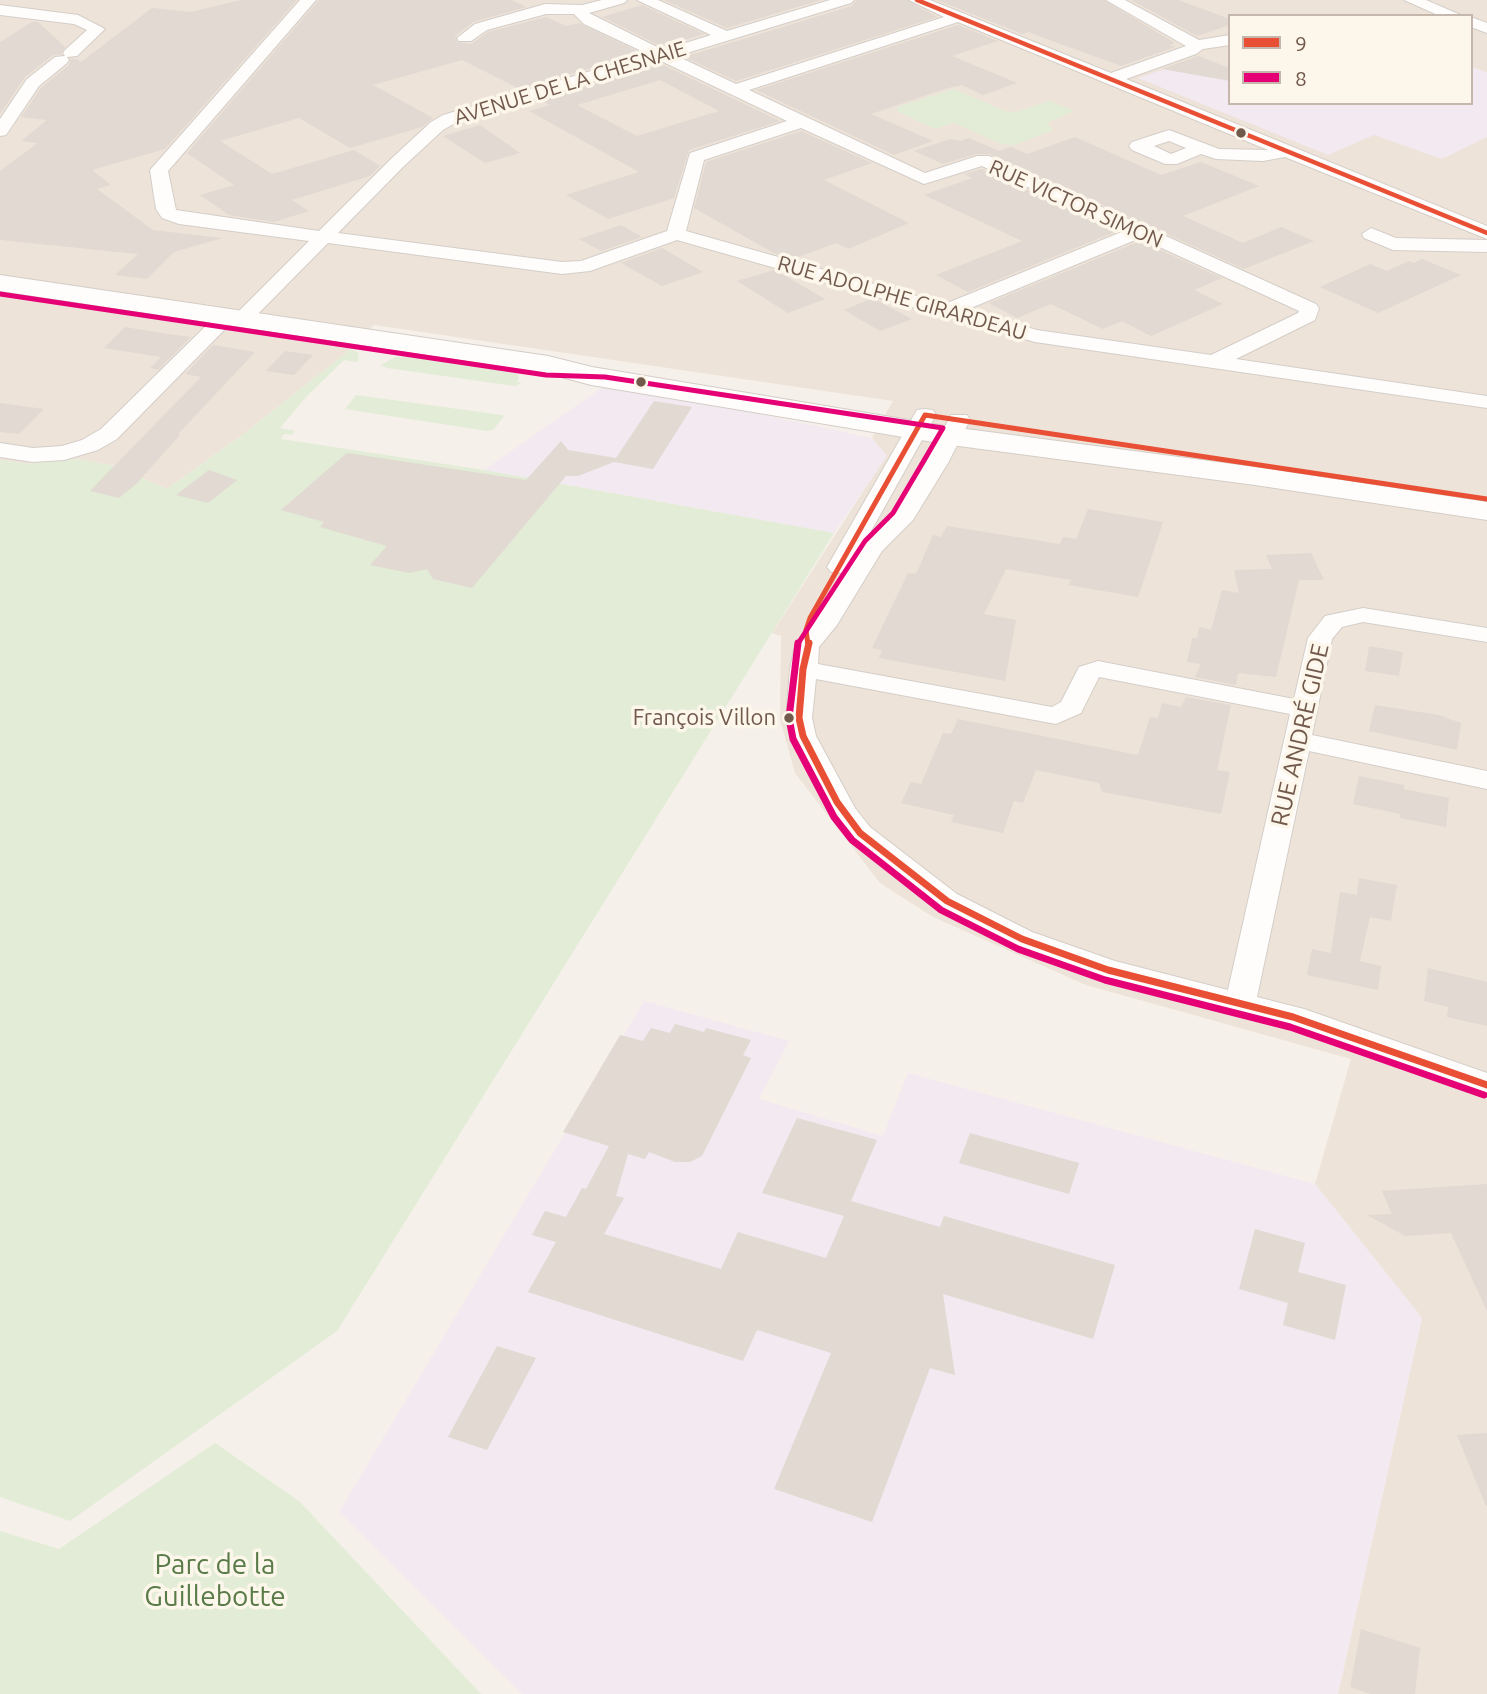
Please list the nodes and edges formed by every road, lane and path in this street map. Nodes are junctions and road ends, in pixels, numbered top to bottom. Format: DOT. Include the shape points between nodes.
graph roads {
  1 [pos="308,0"];
  2 [pos="619,0"];
  3 [pos="645,0"];
  4 [pos="846,0"];
  5 [pos="917,0"];
  6 [pos="1114,0"];
  7 [pos="1412,0"];
  8 [pos="1464,0"];
  9 [pos="0,10"];
  10 [pos="583,10"];
  11 [pos="1439,10"];
  12 [pos="1450,14"];
  13 [pos="959,17"];
  14 [pos="726,36"];
  15 [pos="465,37"];
  16 [pos="1228,40"];
  17 [pos="1198,44"];
  18 [pos="663,56"];
  19 [pos="1111,79"];
  20 [pos="736,89"];
  21 [pos="801,122"];
  22 [pos="0,131"];
  23 [pos="1202,148"];
  24 [pos="1285,151"];
  25 [pos="1138,232"];
  26 [pos="1487,233"];
  27 [pos="677,234"];
  28 [pos="1371,234"];
  29 [pos="324,237"];
  30 [pos="1487,247"];
  31 [pos="0,283"];
  32 [pos="946,311"];
  33 [pos="234,318"];
  34 [pos="1214,362"];
  35 [pos="1487,402"];
  36 [pos="922,423"];
  37 [pos="955,428"];
  38 [pos="0,450"];
  39 [pos="1487,499"];
  40 [pos="1487,511"];
  41 [pos="1487,635"];
  42 [pos="806,655"];
  43 [pos="1305,709"];
  44 [pos="1297,740"];
  45 [pos="1487,780"];
  46 [pos="1240,1004"];
  47 [pos="1487,1085"];
  1 -- 29 [label="street" via="159,170 169,214"];
  2 -- 10 [label="street"];
  3 -- 14 [label="street"];
  4 -- 14 [label="street, AVENUE DE LA CHESNAIE"];
  5 -- 13 [label="street"];
  6 -- 17 [label="street"];
  7 -- 11 [label="street"];
  8 -- 11 [label="street"];
  9 -- 22 [label="street" via="78,20 97,29 33,83"];
  10 -- 15 [label="street" via="545,9 481,27"];
  10 -- 18 [label="street, RUE VICTOR SIMON" via="581,14 590,21"];
  11 -- 12 [label="street"];
  13 -- 19 [label="street"];
  13 -- 20 [label="street"];
  14 -- 18 [label="street, AVENUE DE LA CHESNAIE"];
  16 -- 17 [label="street"];
  17 -- 19 [label="street" via="1191,51"];
  18 -- 20 [label="street, RUE VICTOR SIMON"];
  18 -- 29 [label="street, AVENUE DE LA CHESNAIE" via="449,119 397,162"];
  19 -- 24 [label="street"];
  20 -- 21 [label="street, RUE VICTOR SIMON"];
  21 -- 25 [label="street, RUE VICTOR SIMON" via="924,179 983,160"];
  21 -- 27 [label="street" via="696,157"];
  23 -- 24 [label="street" via="1216,154 1263,156"];
  24 -- 26 [label="street"];
  25 -- 32 [label="street"];
  25 -- 34 [label="street, RUE VICTOR SIMON" via="1309,308 1308,316"];
  27 -- 29 [label="street" via="583,267 562,268"];
  27 -- 32 [label="street, RUE ADOLPHE GIRARDEAU"];
  28 -- 30 [label="street" via="1393,244"];
  29 -- 33 [label="street, AVENUE DE LA CHESNAIE"];
  31 -- 33 [label="main road"];
  32 -- 34 [label="street, RUE ADOLPHE GIRARDEAU" via="1035,336"];
  33 -- 36 [label="main road"];
  33 -- 38 [label="street, AVENUE DE LA CHESNAIE" via="109,434 90,445 33,455"];
  34 -- 35 [label="street, RUE ADOLPHE GIRARDEAU"];
  36 -- 37 [label="main road"];
  36 -- 42 [label="street" via="810,618"];
  37 -- 39 [label="main road"];
  37 -- 40 [label="main road"];
  37 -- 42 [label="street" via="901,520 873,547"];
  41 -- 43 [label="street, RUE ANDRÉ GIDE" via="1363,615 1334,621 1320,638"];
  42 -- 43 [label="street" via="1056,716 1072,707 1088,672 1098,668"];
  42 -- 46 [label="street" via="799,718 809,751 843,812 860,833 899,865 947,901 1022,939 1108,970"];
  43 -- 44 [label="street, RUE ANDRÉ GIDE"];
  44 -- 45 [label="street"];
  44 -- 46 [label="street, RUE ANDRÉ GIDE"];
  46 -- 47 [label="street" via="1293,1017"];
}
